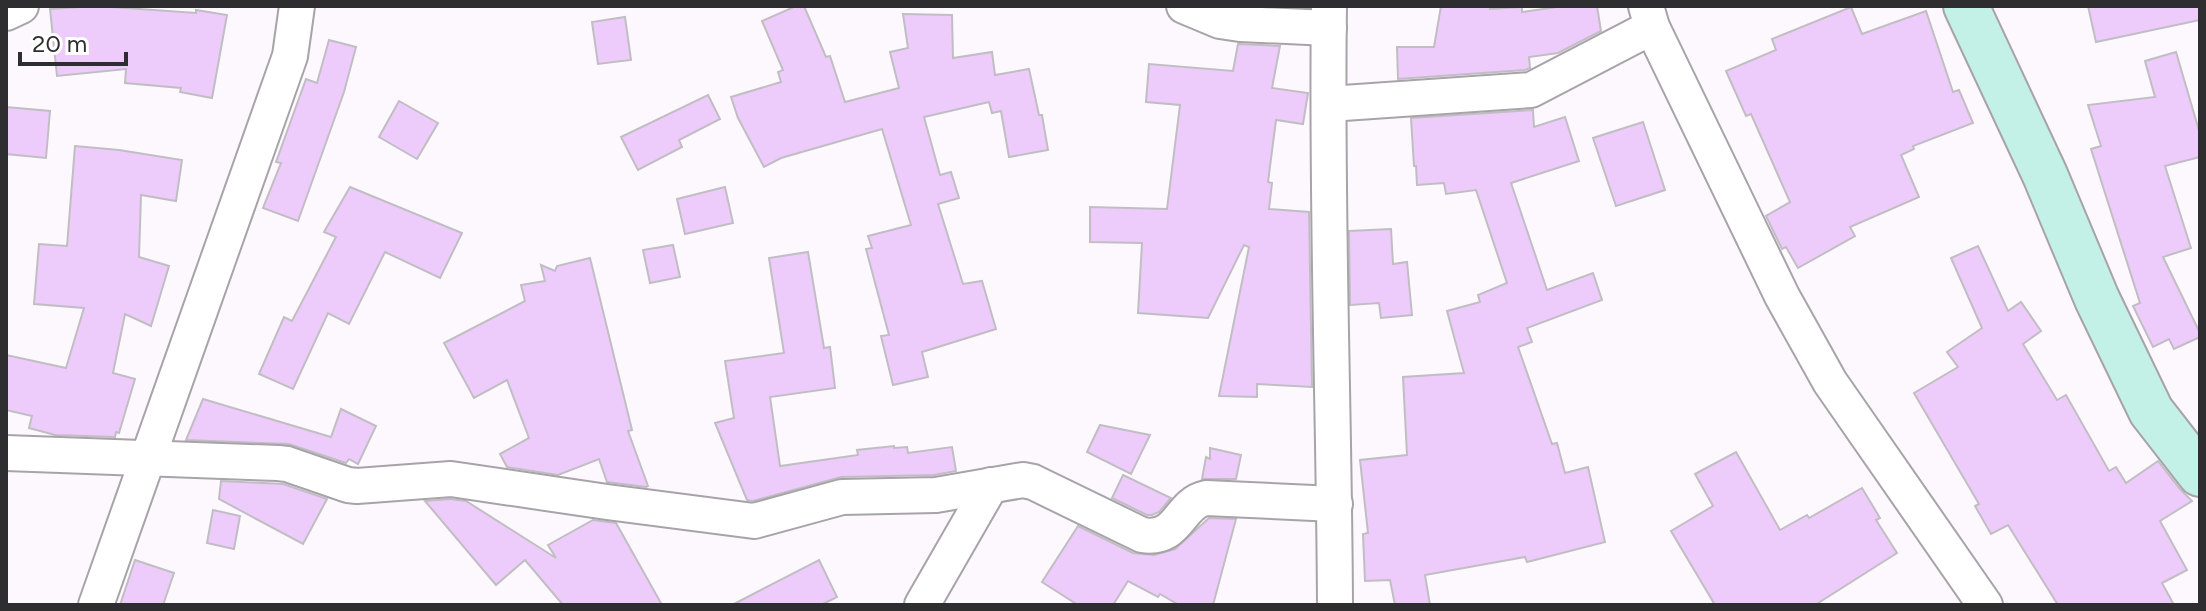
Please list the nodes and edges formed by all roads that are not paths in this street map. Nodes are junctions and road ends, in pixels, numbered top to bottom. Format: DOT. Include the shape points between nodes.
graph roads {
  1 [pos="21,6"];
  2 [pos="297,6"];
  3 [pos="1184,6"];
  4 [pos="1966,6"];
  5 [pos="6,13"];
  6 [pos="1649,16"];
  7 [pos="1329,17"];
  8 [pos="1329,104"];
  9 [pos="6,453"];
  10 [pos="148,458"];
  11 [pos="2200,474"];
  12 [pos="991,485"];
  13 [pos="1335,504"];
  14 [pos="96,605"];
  15 [pos="922,605"];
  16 [pos="1335,605"];
  17 [pos="1985,605"];
  1 -- 5 [label="street"];
  2 -- 10 [label="street" via="290,56"];
  3 -- 7 [label="street" via="1240,24"];
  4 -- 11 [label="main road" via="2151,411"];
  6 -- 8 [label="street" via="1531,90"];
  6 -- 17 [label="street" via="1782,296 1830,382"];
  7 -- 8 [label="street"];
  8 -- 13 [label="street"];
  9 -- 10 [label="street"];
  10 -- 12 [label="street" via="287,464 357,486 451,479 754,521 842,497 936,495"];
  10 -- 14 [label="street"];
  12 -- 13 [label="street" via="1033,482 1153,537 1169,531 1197,500 1206,498"];
  12 -- 15 [label="street"];
  13 -- 16 [label="street"];
}
